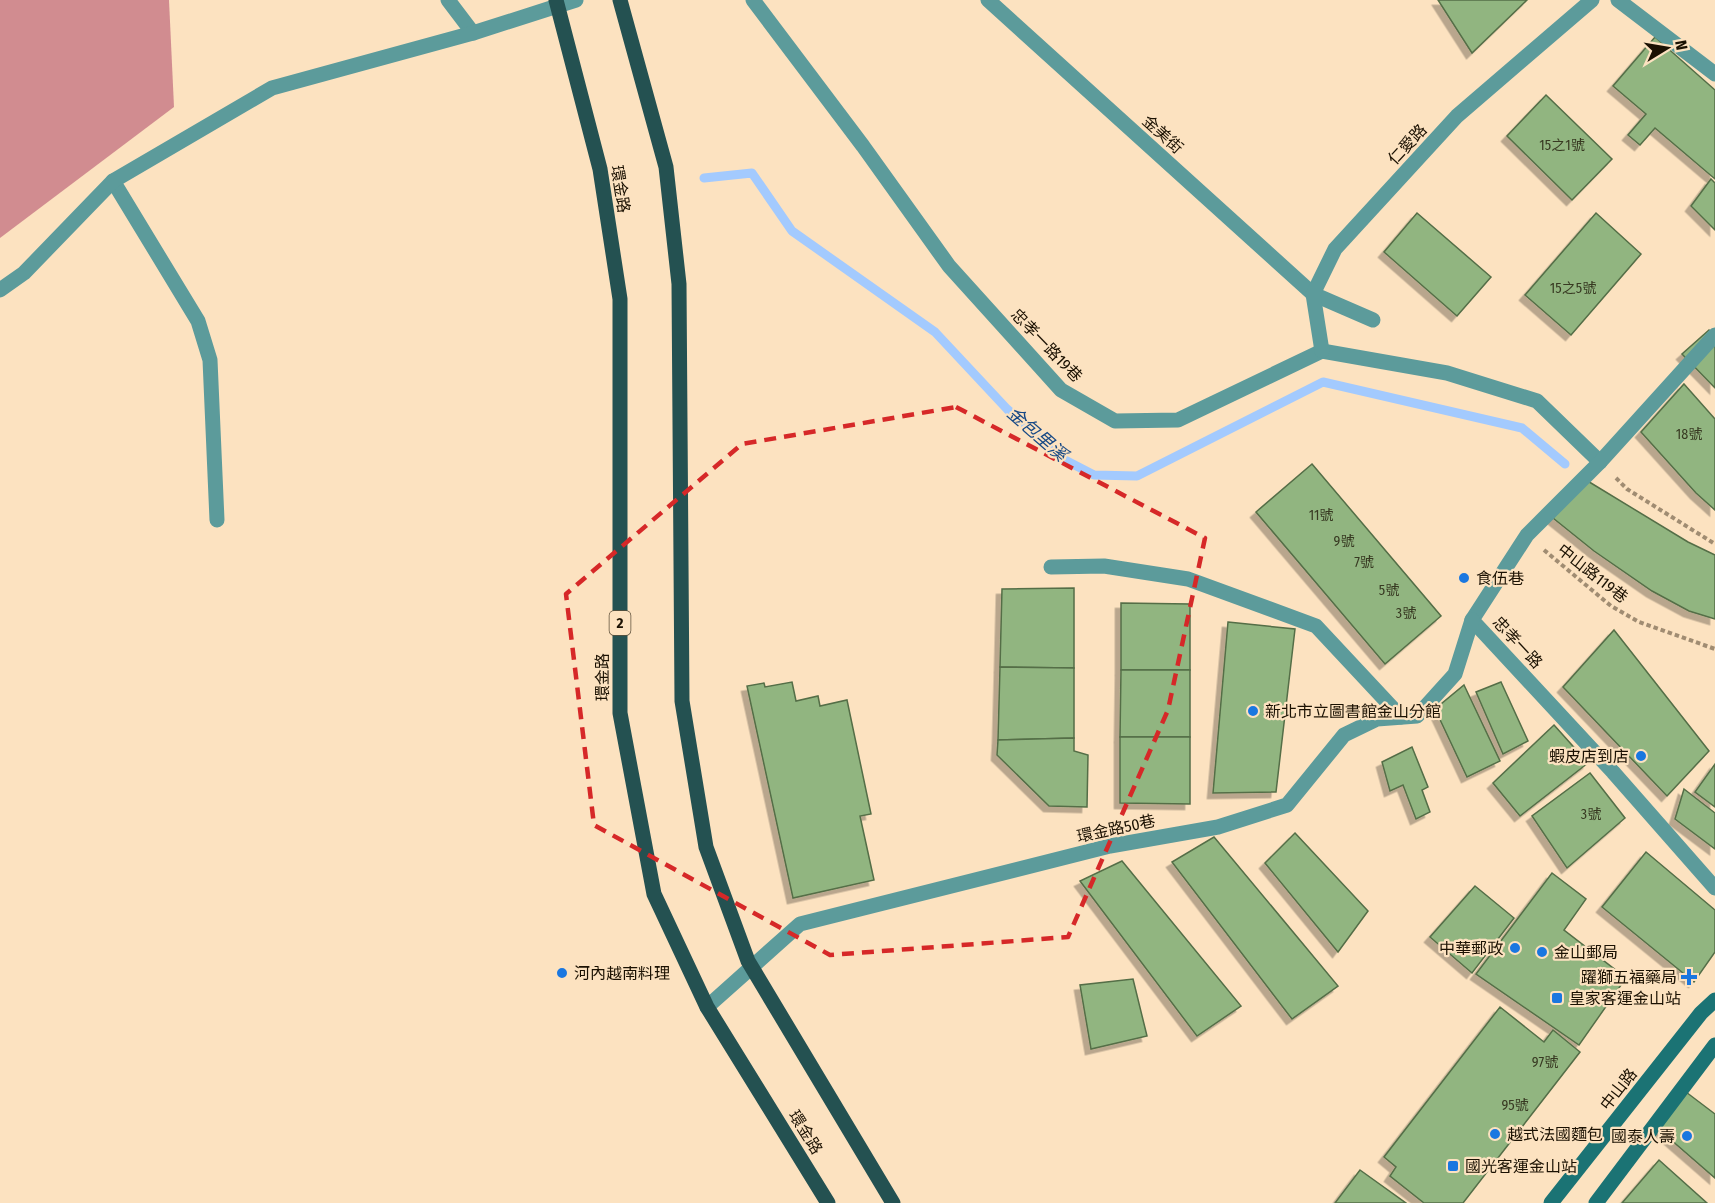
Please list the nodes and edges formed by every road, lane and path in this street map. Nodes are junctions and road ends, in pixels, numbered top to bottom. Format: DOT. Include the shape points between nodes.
graph roads {
  1 [pos="448,0"];
  2 [pos="576,0"];
  3 [pos="620,0"];
  4 [pos="753,0"];
  5 [pos="988,0"];
  6 [pos="1593,0"];
  7 [pos="1618,0"];
  8 [pos="557,3"];
  9 [pos="473,33"];
  10 [pos="1715,74"];
  11 [pos="113,181"];
  12 [pos="0,290"];
  13 [pos="1313,294"];
  14 [pos="1373,320"];
  15 [pos="1715,335"];
  16 [pos="1322,351"];
  17 [pos="1600,462"];
  18 [pos="217,520"];
  19 [pos="1527,535"];
  20 [pos="1715,544"];
  21 [pos="1051,567"];
  22 [pos="1472,620"];
  23 [pos="1715,649"];
  24 [pos="1401,717"];
  25 [pos="1715,888"];
  26 [pos="752,968"];
  27 [pos="1715,1000"];
  28 [pos="707,1007"];
  29 [pos="1715,1045"];
  30 [pos="828,1203"];
  31 [pos="893,1203"];
  32 [pos="1551,1203"];
  33 [pos="1596,1203"];
  1 -- 9 [label="street"];
  2 -- 8 [label="street"];
  3 -- 26 [label="main road" via="666,167 679,284 682,701 706,847"];
  4 -- 16 [label="street, 忠孝一路19巷" via="949,266 1061,390 1115,421 1178,420"];
  5 -- 13 [label="street, 金美街"];
  6 -- 13 [label="street, 仁愛路" via="1457,116 1335,249"];
  7 -- 10 [label="street"];
  8 -- 9 [label="street"];
  8 -- 28 [label="main road, 環金路 / 2" via="600,169 620,299 620,713 654,894"];
  9 -- 11 [label="street" via="272,88"];
  11 -- 12 [label="street" via="24,273"];
  11 -- 18 [label="street" via="198,321 210,360"];
  13 -- 14 [label="street, 金美街"];
  13 -- 16 [label="street"];
  15 -- 17 [label="street, 忠孝一路"];
  16 -- 17 [label="street" via="1447,373 1537,401"];
  17 -- 19 [label="street, 忠孝一路"];
  17 -- 20 [label="path" via="1627,489"];
  19 -- 22 [label="street, 忠孝一路"];
  19 -- 23 [label="path, 中山路119巷" via="1611,606 1639,622"];
  21 -- 24 [label="street" via="1104,566 1188,579 1316,626"];
  22 -- 24 [label="street, 環金路50巷" via="1455,674 1418,716"];
  22 -- 25 [label="street, 忠孝一路"];
  24 -- 26 [label="street, 環金路50巷" via="1377,719 1344,735 1287,805 1218,827 1110,846 800,924"];
  26 -- 28 [label="street, 環金路50巷"];
  26 -- 31 [label="main road"];
  27 -- 32 [label="street, 中山路" via="1701,1012"];
  28 -- 30 [label="main road, 環金路 / 2"];
  29 -- 33 [label="street"];
}
